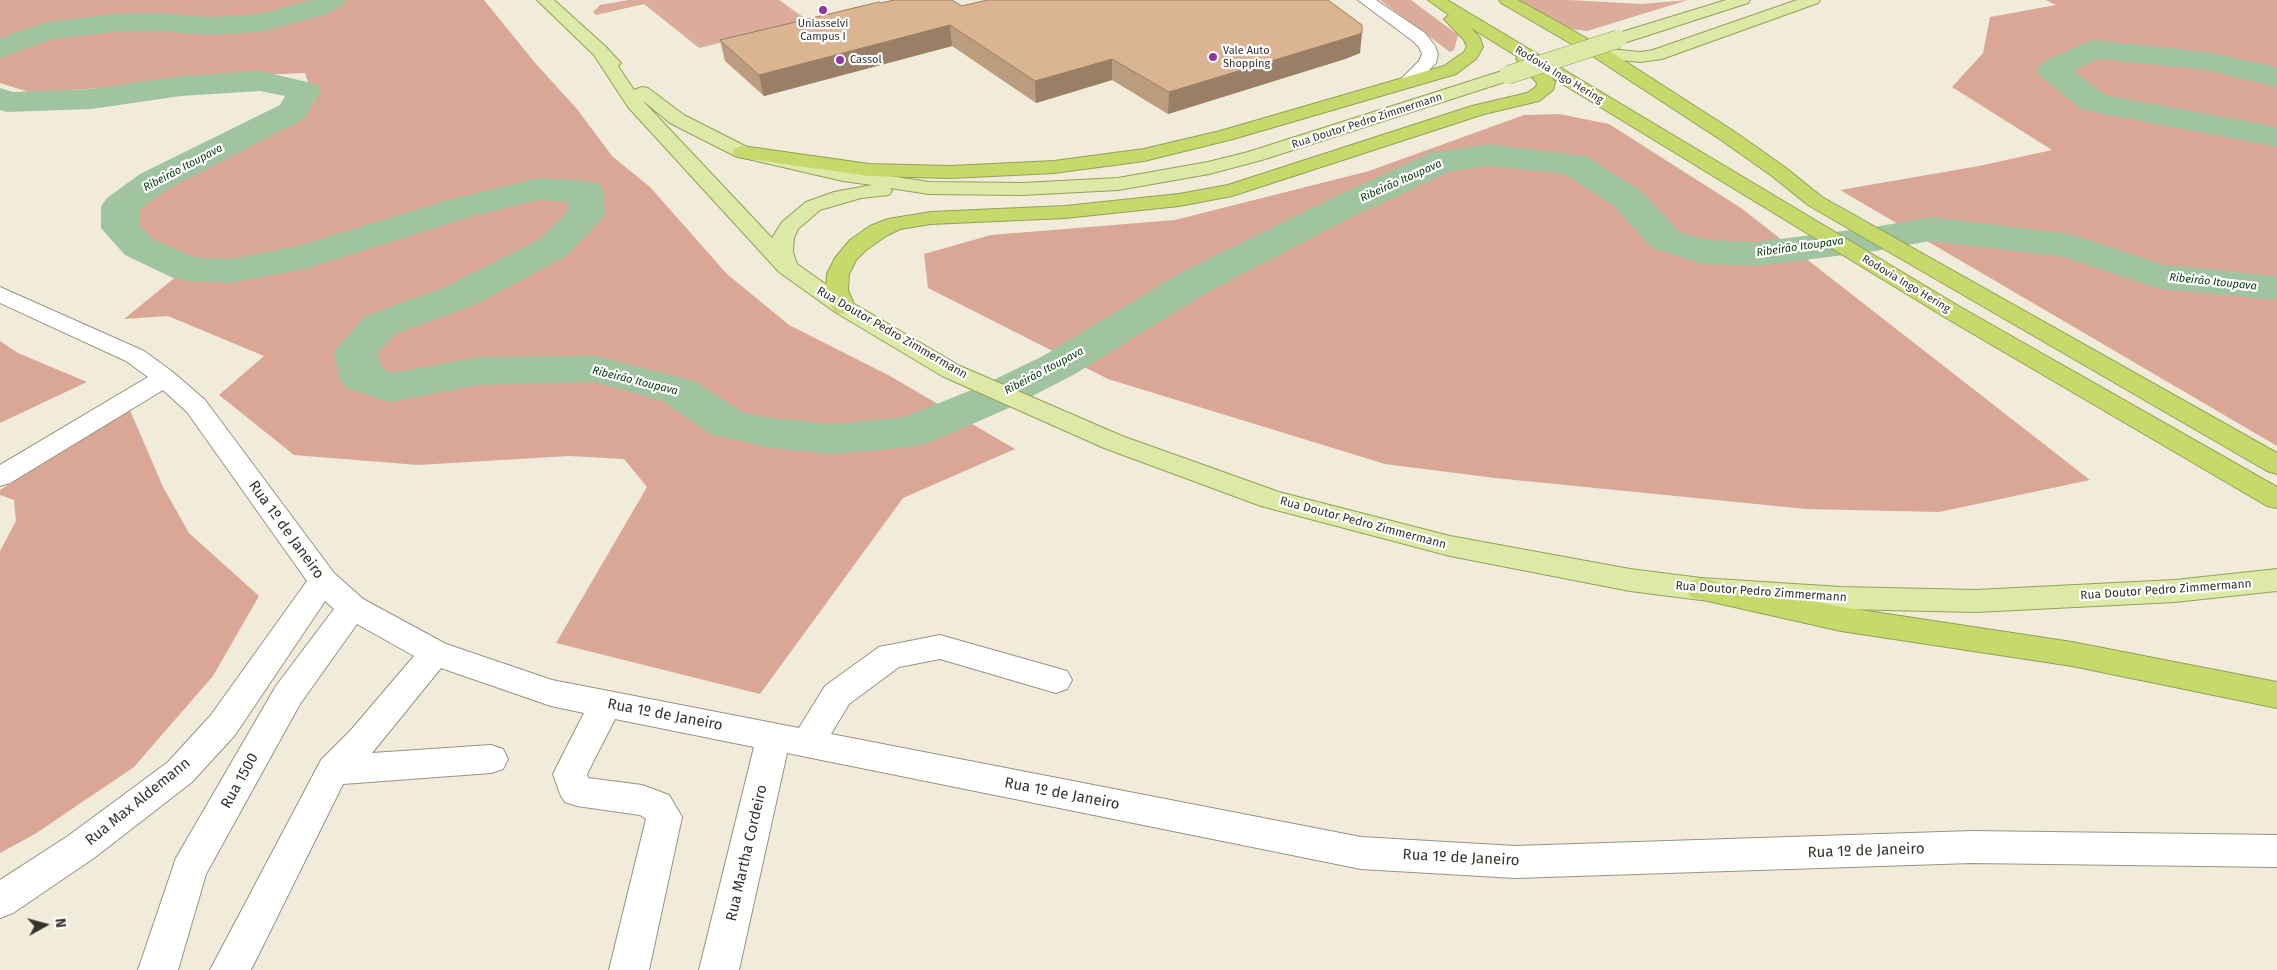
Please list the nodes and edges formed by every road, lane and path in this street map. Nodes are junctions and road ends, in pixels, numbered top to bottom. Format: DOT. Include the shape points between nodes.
graph roads {
  1 [pos="545,0"];
  2 [pos="1366,0"];
  3 [pos="1430,0"];
  4 [pos="1436,0"];
  5 [pos="1507,0"];
  6 [pos="1742,0"];
  7 [pos="1812,0"];
  8 [pos="1516,49"];
  9 [pos="599,50"];
  10 [pos="1600,53"];
  11 [pos="1406,82"];
  12 [pos="742,152"];
  13 [pos="928,188"];
  14 [pos="787,267"];
  15 [pos="0,294"];
  16 [pos="843,307"];
  17 [pos="164,378"];
  18 [pos="2277,465"];
  19 [pos="0,477"];
  20 [pos="2277,499"];
  21 [pos="2277,580"];
  22 [pos="322,581"];
  23 [pos="1701,589"];
  24 [pos="352,607"];
  25 [pos="435,653"];
  26 [pos="1056,680"];
  27 [pos="2277,695"];
  28 [pos="606,703"];
  29 [pos="774,736"];
  30 [pos="808,743"];
  31 [pos="491,759"];
  32 [pos="333,770"];
  33 [pos="2277,851"];
  34 [pos="0,901"];
  35 [pos="158,970"];
  36 [pos="230,970"];
  37 [pos="629,970"];
  38 [pos="719,970"];
  1 -- 9 [label="main road, Rua Doutor Pedro Zimmermann"];
  2 -- 11 [label="street" via="1428,46 1427,63"];
  3 -- 11 [label="highway" via="1472,38 1475,46 1470,55 1450,70"];
  4 -- 8 [label="highway, Rodovia Ingo Hering"];
  5 -- 10 [label="highway, Rodovia Ingo Hering"];
  6 -- 13 [label="main road, Rua Doutor Pedro Zimmermann, bridge" via="1255,156 1118,184 1022,189"];
  7 -- 10 [label="main road" via="1656,55 1640,57"];
  8 -- 16 [label="highway" via="1546,82 1544,90 1533,97 1478,110 1232,190 1179,200 1065,212 931,218 895,223 858,245 846,258 838,274 837,290"];
  8 -- 20 [label="highway, Rodovia Ingo Hering" via="1954,313"];
  9 -- 12 [label="main road, Rua Doutor Pedro Zimmermann" via="649,98 676,118"];
  9 -- 14 [label="main road, Rua Doutor Pedro Zimmermann" via="634,103"];
  10 -- 18 [label="highway, Rodovia Ingo Hering" via="1728,136 1815,201"];
  11 -- 12 [label="highway" via="1184,146 1106,162 1054,168 869,170"];
  12 -- 13 [label="main road, Rua Doutor Pedro Zimmermann" via="816,170"];
  13 -- 14 [label="main road" via="861,192 812,206 789,226 783,238 782,252"];
  14 -- 16 [label="main road, Rua Doutor Pedro Zimmermann"];
  15 -- 17 [label="street, Rua 1º de Janeiro" via="135,356"];
  16 -- 23 [label="main road, Rua Doutor Pedro Zimmermann" via="951,370 1113,442 1271,499 1450,546 1630,580"];
  17 -- 19 [label="street"];
  17 -- 22 [label="street, Rua 1º de Janeiro" via="196,406"];
  21 -- 23 [label="main road, Rua Doutor Pedro Zimmermann" via="2175,590 1976,601 1841,598"];
  22 -- 24 [label="street, Rua 1º de Janeiro"];
  22 -- 34 [label="street, Rua Max Aldemann" via="224,725 180,772 80,847"];
  23 -- 27 [label="highway" via="1841,618 2072,654"];
  24 -- 25 [label="street, Rua 1º de Janeiro"];
  24 -- 35 [label="street, Rua 1500" via="288,695 189,870"];
  25 -- 28 [label="street, Rua 1º de Janeiro" via="551,693"];
  25 -- 32 [label="street" via="363,740"];
  26 -- 30 [label="street" via="940,647 890,656 837,695"];
  28 -- 29 [label="street, Rua 1º de Janeiro"];
  28 -- 37 [label="street" via="570,774 572,784 577,791 642,800 657,806 664,817"];
  29 -- 30 [label="street, Rua 1º de Janeiro"];
  29 -- 38 [label="street, Rua Martha Cordeiro"];
  30 -- 33 [label="street, Rua 1º de Janeiro" via="1361,854 1515,862 1972,848"];
  31 -- 32 [label="street"];
  32 -- 36 [label="street"];
}
